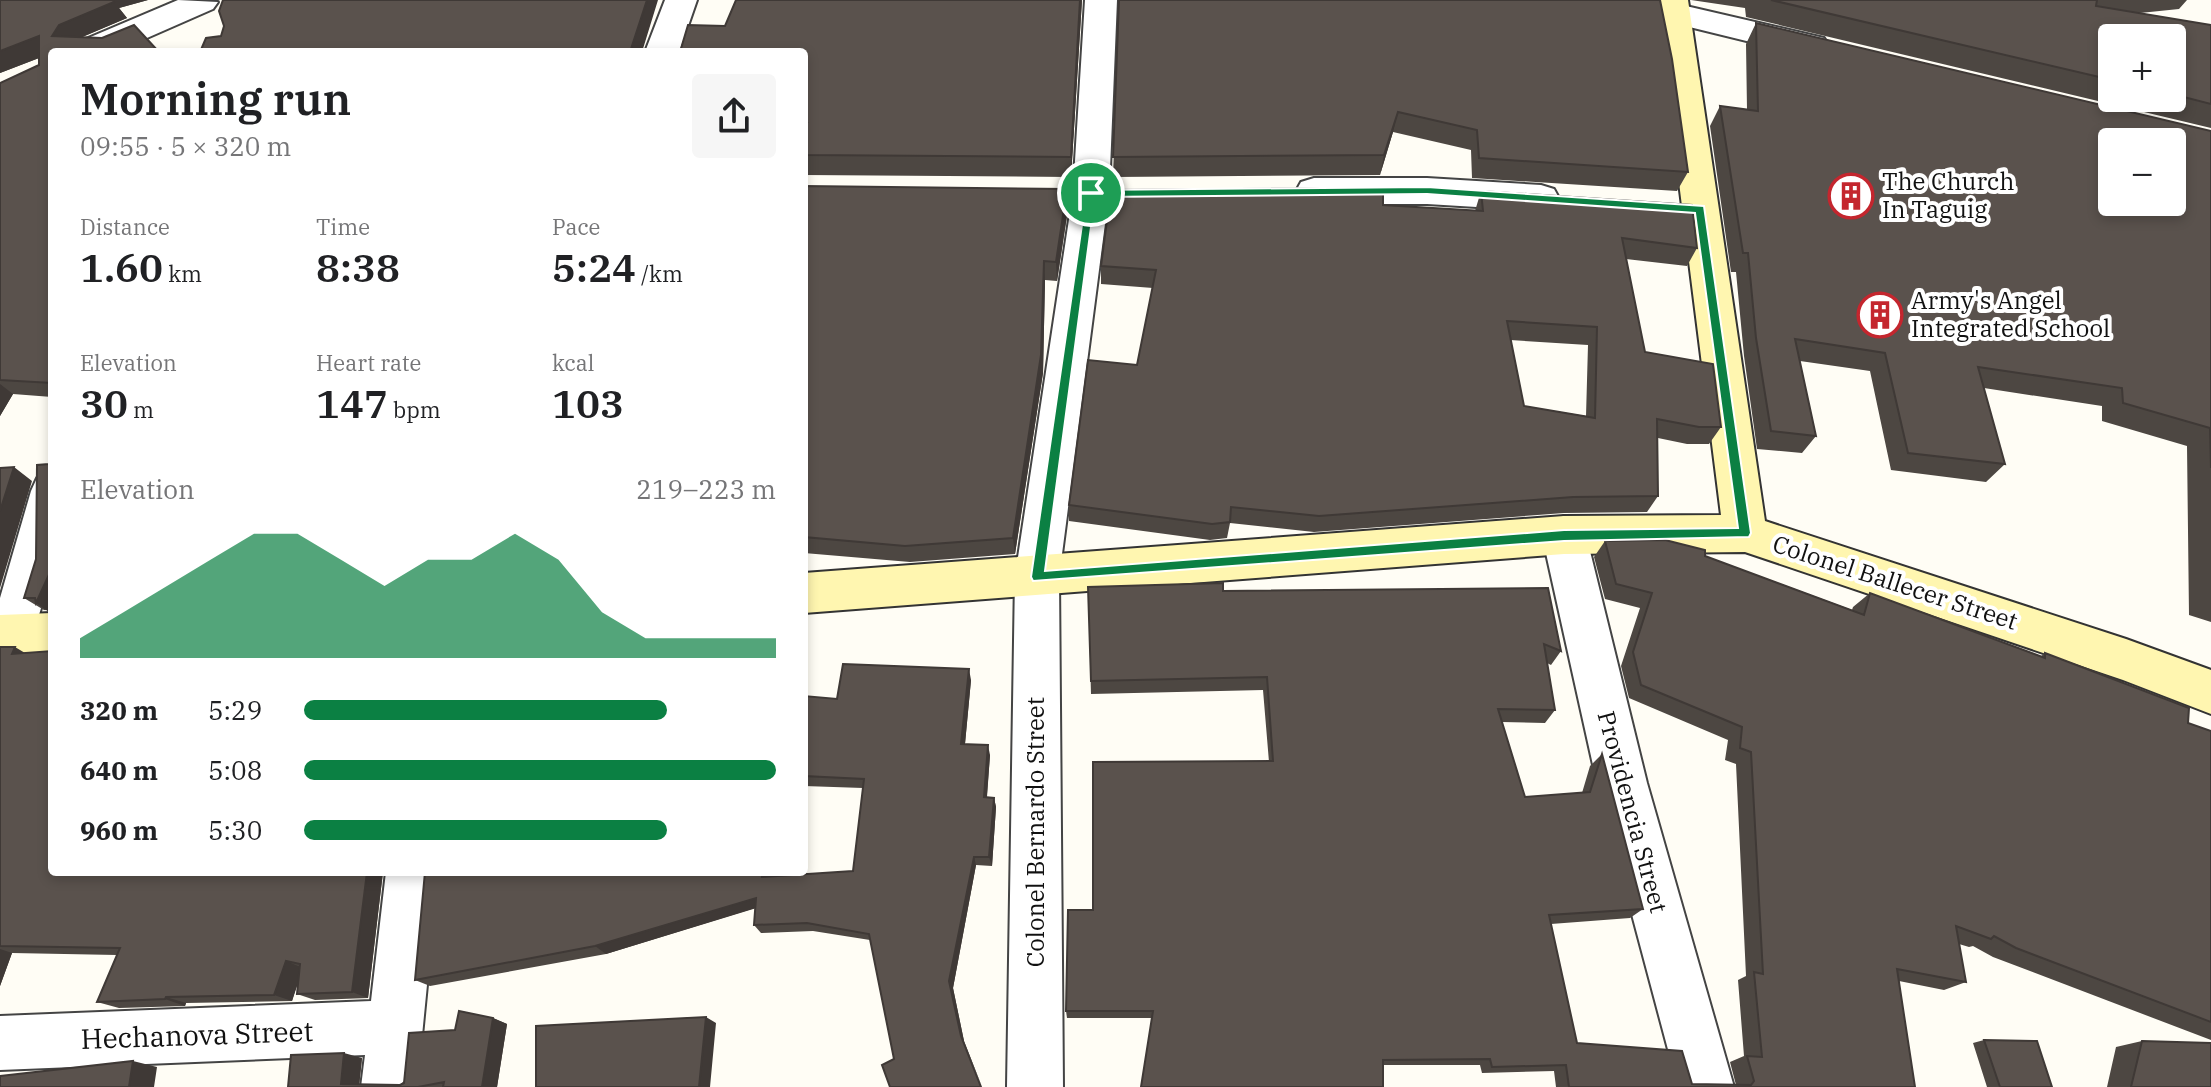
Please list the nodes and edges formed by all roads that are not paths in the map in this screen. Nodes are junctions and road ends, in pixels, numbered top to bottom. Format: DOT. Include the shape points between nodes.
graph roads {
  1 [pos="681,0"];
  2 [pos="1101,0"];
  3 [pos="1672,6"];
  4 [pos="205,11"];
  5 [pos="98,48"];
  6 [pos="663,48"];
  7 [pos="1842,53"];
  8 [pos="1274,192"];
  9 [pos="1579,201"];
  10 [pos="48,510"];
  11 [pos="1745,533"];
  12 [pos="1564,535"];
  13 [pos="1037,577"];
  14 [pos="808,593"];
  15 [pos="21,635"];
  16 [pos="2211,692"];
  17 [pos="412,876"];
  18 [pos="394,1027"];
  19 [pos="0,1043"];
  20 [pos="389,1087"];
  21 [pos="1035,1087"];
  22 [pos="1706,1087"];
  1 -- 6 [label="street"];
  2 -- 13 [label="street, Colonel Bernardo Street" via="1090,193"];
  3 -- 7 [label="street"];
  3 -- 11 [label="street" via="1685,208"];
  4 -- 5 [label="street"];
  8 -- 9 [label="street" via="1427,191"];
  10 -- 15 [label="street"];
  11 -- 12 [label="street, Colonel Ballecer Street"];
  11 -- 16 [label="street, Colonel Ballecer Street"];
  12 -- 13 [label="street, Colonel Ballecer Street"];
  12 -- 22 [label="street, Providencia Street" via="1622,783"];
  13 -- 14 [label="street, Colonel Ballecer Street"];
  13 -- 21 [label="street, Colonel Bernardo Street"];
  17 -- 18 [label="street"];
  18 -- 19 [label="street, Hechanova Street"];
  18 -- 20 [label="street"];
}
